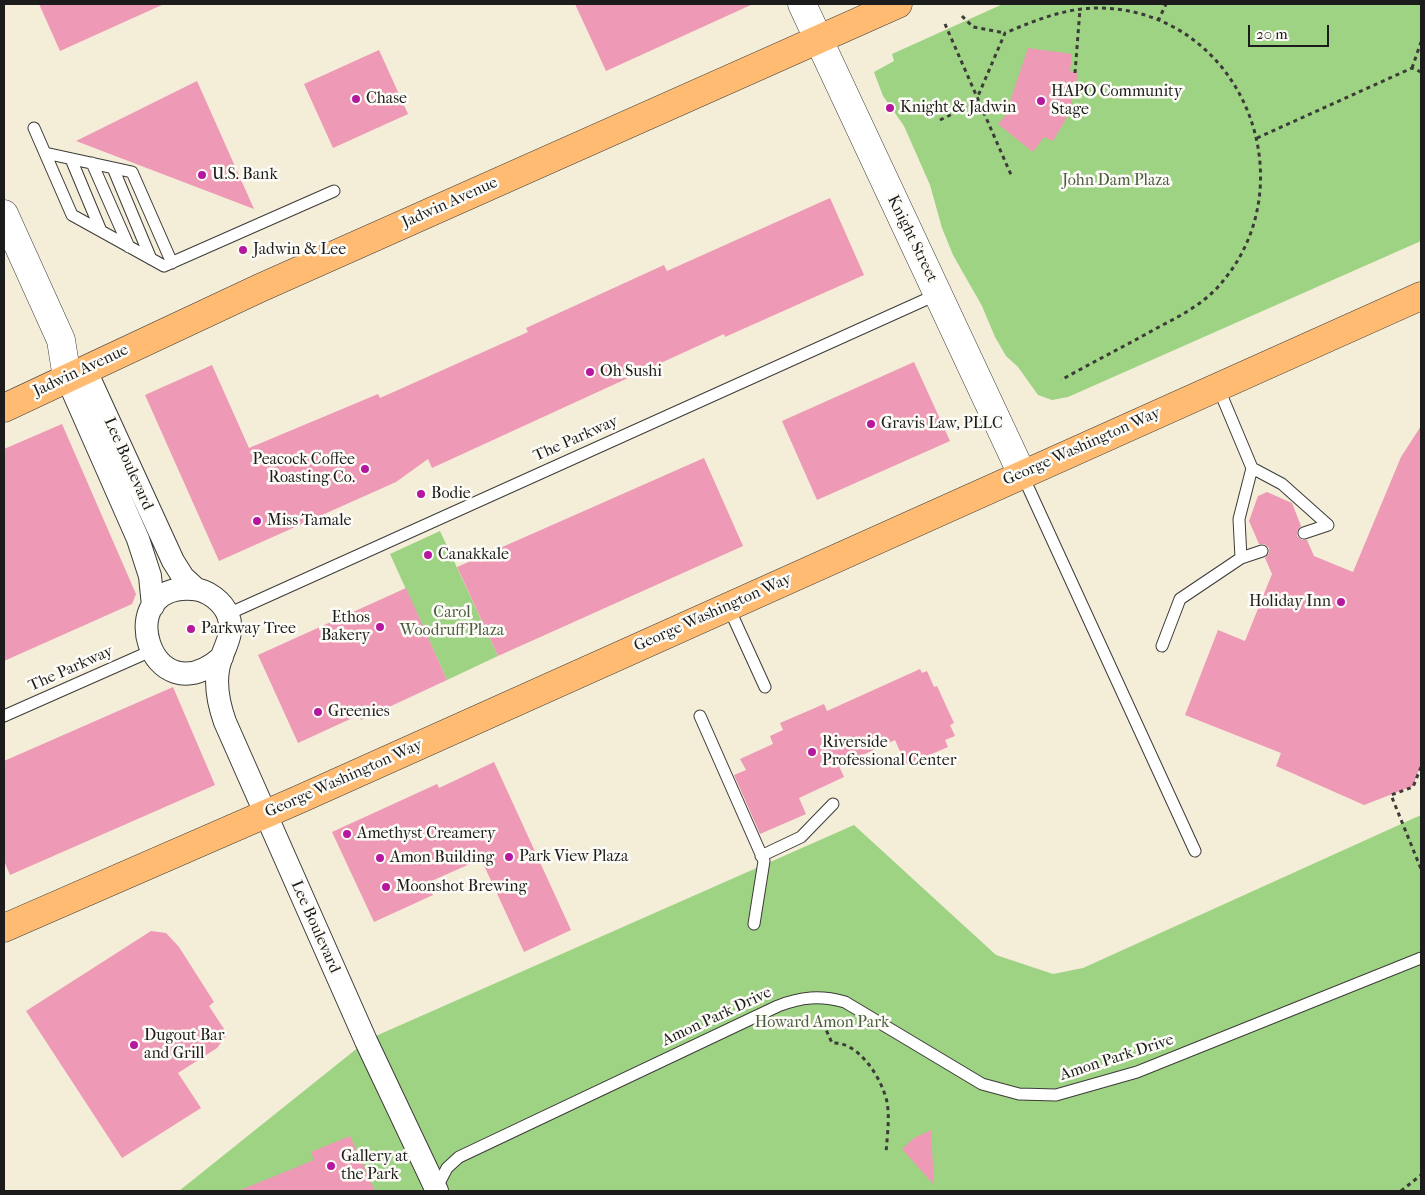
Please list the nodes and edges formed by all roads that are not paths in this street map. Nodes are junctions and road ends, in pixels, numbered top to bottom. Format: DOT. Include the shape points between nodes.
graph roads {
  1 [pos="802,4"];
  2 [pos="898,4"];
  3 [pos="817,39"];
  4 [pos="34,128"];
  5 [pos="45,153"];
  6 [pos="71,159"];
  7 [pos="92,163"];
  8 [pos="112,168"];
  9 [pos="334,191"];
  10 [pos="4,214"];
  11 [pos="101,231"];
  12 [pos="129,247"];
  13 [pos="151,259"];
  14 [pos="172,263"];
  15 [pos="938,294"];
  16 [pos="1421,296"];
  17 [pos="76,373"];
  18 [pos="1218,387"];
  19 [pos="4,408"];
  20 [pos="1252,468"];
  21 [pos="1022,474"];
  22 [pos="1304,533"];
  23 [pos="1262,551"];
  24 [pos="1241,558"];
  25 [pos="196,589"];
  26 [pos="153,606"];
  27 [pos="728,606"];
  28 [pos="228,614"];
  29 [pos="1162,646"];
  30 [pos="151,651"];
  31 [pos="222,657"];
  32 [pos="765,687"];
  33 [pos="4,716"];
  34 [pos="700,716"];
  35 [pos="833,804"];
  36 [pos="265,815"];
  37 [pos="1195,850"];
  38 [pos="762,856"];
  39 [pos="754,924"];
  40 [pos="4,928"];
  41 [pos="1421,958"];
  42 [pos="436,1191"];
  1 -- 3 [label="street, Knight Street"];
  2 -- 3 [label="main road, Jadwin Avenue"];
  3 -- 15 [label="street, Knight Street"];
  3 -- 17 [label="main road, Jadwin Avenue"];
  4 -- 5 [label="lane"];
  5 -- 6 [label="lane"];
  5 -- 11 [label="lane" via="72,215"];
  6 -- 7 [label="lane"];
  6 -- 11 [label="lane"];
  7 -- 8 [label="lane"];
  7 -- 12 [label="lane"];
  8 -- 13 [label="lane"];
  8 -- 14 [label="lane" via="132,172"];
  9 -- 14 [label="lane"];
  10 -- 17 [label="street, Lee Boulevard"];
  11 -- 12 [label="lane"];
  12 -- 13 [label="lane"];
  13 -- 14 [label="lane" via="164,266"];
  15 -- 21 [label="street, Knight Street"];
  15 -- 28 [label="lane, The Parkway"];
  16 -- 18 [label="main road, George Washington Way"];
  17 -- 19 [label="main road, Jadwin Avenue"];
  17 -- 25 [label="street, Lee Boulevard" via="173,562"];
  17 -- 26 [label="street, Lee Boulevard" via="138,539 150,576"];
  18 -- 20 [label="lane"];
  18 -- 21 [label="main road, George Washington Way"];
  20 -- 22 [label="lane" via="1282,484 1328,525"];
  20 -- 24 [label="lane" via="1240,519"];
  21 -- 27 [label="main road, George Washington Way"];
  21 -- 37 [label="lane"];
  23 -- 24 [label="lane"];
  24 -- 29 [label="lane" via="1180,599"];
  25 -- 26 [label="street" via="172,591"];
  25 -- 28 [label="street, Lee Boulevard" via="220,602"];
  26 -- 30 [label="street, Lee Boulevard" via="146,628 146,640"];
  27 -- 32 [label="lane"];
  27 -- 36 [label="main road, George Washington Way"];
  28 -- 31 [label="street, Lee Boulevard" via="230,637"];
  30 -- 31 [label="street" via="171,670 184,673 198,672"];
  30 -- 33 [label="lane, The Parkway"];
  31 -- 36 [label="street, Lee Boulevard" via="216,680 220,708"];
  34 -- 38 [label="lane"];
  35 -- 38 [label="lane" via="801,837"];
  36 -- 40 [label="main road, George Washington Way"];
  36 -- 42 [label="street, Lee Boulevard"];
  38 -- 39 [label="lane" via="764,862"];
  41 -- 42 [label="lane, Amon Park Drive" via="1136,1072 1056,1094 1019,1094 982,1084 845,1002 812,997 778,1006 459,1157 449,1164"];
}
